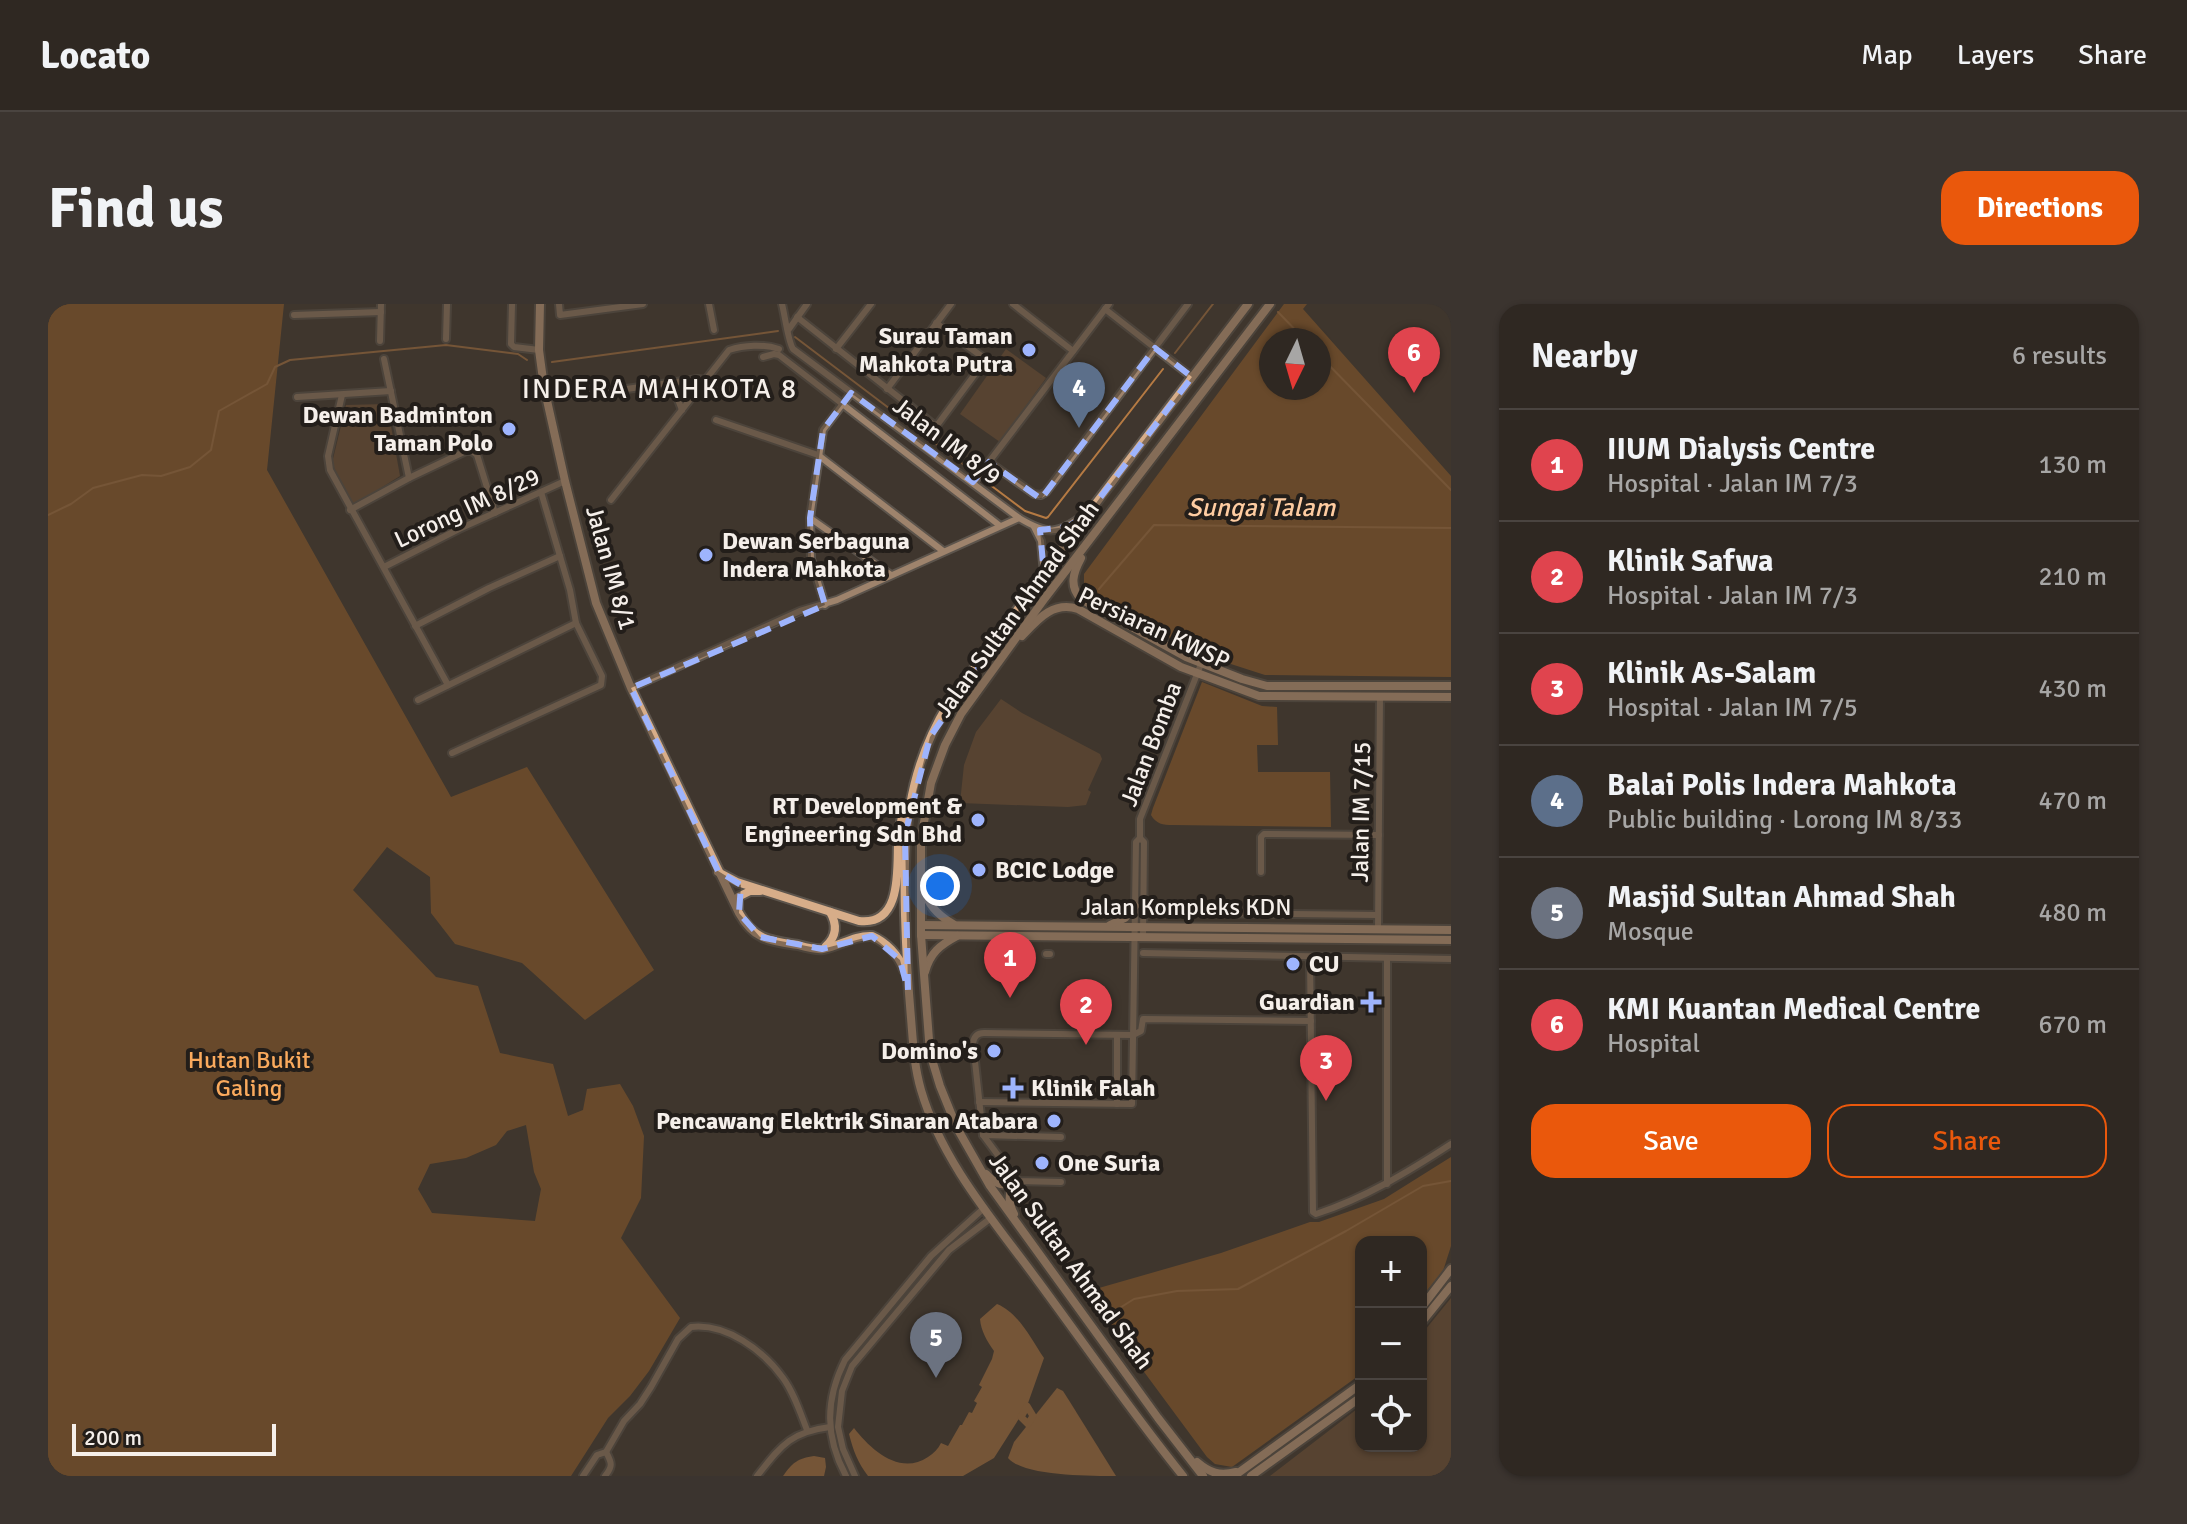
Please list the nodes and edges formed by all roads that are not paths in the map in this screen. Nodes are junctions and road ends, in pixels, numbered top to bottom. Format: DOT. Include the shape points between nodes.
graph roads {
  1 [pos="447,304"];
  2 [pos="512,304"];
  3 [pos="540,304"];
  4 [pos="559,304"];
  5 [pos="643,304"];
  6 [pos="709,304"];
  7 [pos="782,304"];
  8 [pos="807,304"];
  9 [pos="871,304"];
  10 [pos="951,304"];
  11 [pos="1013,304"];
  12 [pos="1030,304"];
  13 [pos="1188,304"];
  14 [pos="1248,304"];
  15 [pos="1270,304"];
  16 [pos="1107,307"];
  17 [pos="381,308"];
  18 [pos="1023,312"];
  19 [pos="294,315"];
  20 [pos="797,317"];
  21 [pos="936,323"];
  22 [pos="789,329"];
  23 [pos="714,330"];
  24 [pos="446,339"];
  25 [pos="380,341"];
  26 [pos="790,345"];
  27 [pos="1155,348"];
  28 [pos="836,349"];
  29 [pos="539,350"];
  30 [pos="1073,351"];
  31 [pos="776,352"];
  32 [pos="763,357"];
  33 [pos="384,359"];
  34 [pos="1192,377"];
  35 [pos="705,380"];
  36 [pos="664,384"];
  37 [pos="887,389"];
  38 [pos="391,391"];
  39 [pos="851,393"];
  40 [pos="342,395"];
  41 [pos="576,396"];
  42 [pos="297,397"];
  43 [pos="842,404"];
  44 [pos="682,410"];
  45 [pos="716,420"];
  46 [pos="818,455"];
  47 [pos="988,464"];
  48 [pos="409,478"];
  49 [pos="565,481"];
  50 [pos="975,481"];
  51 [pos="541,492"];
  52 [pos="611,500"];
  53 [pos="350,510"];
  54 [pos="1090,511"];
  55 [pos="495,513"];
  56 [pos="810,518"];
  57 [pos="1019,518"];
  58 [pos="999,525"];
  59 [pos="1034,527"];
  60 [pos="1092,537"];
  61 [pos="943,551"];
  62 [pos="560,556"];
  63 [pos="384,567"];
  64 [pos="1044,574"];
  65 [pos="891,575"];
  66 [pos="1032,589"];
  67 [pos="1045,598"];
  68 [pos="825,605"];
  69 [pos="1013,615"];
  70 [pos="576,623"];
  71 [pos="415,626"];
  72 [pos="1024,626"];
  73 [pos="1002,657"];
  74 [pos="1201,664"];
  75 [pos="1197,674"];
  76 [pos="448,685"];
  77 [pos="1391,685"];
  78 [pos="1451,686"];
  79 [pos="631,688"];
  80 [pos="1380,697"];
  81 [pos="1391,697"];
  82 [pos="1451,697"];
  83 [pos="418,700"];
  84 [pos="452,753"];
  85 [pos="911,797"];
  86 [pos="1379,835"];
  87 [pos="718,871"];
  88 [pos="1261,872"];
  89 [pos="919,878"];
  90 [pos="766,891"];
  91 [pos="1138,909"];
  92 [pos="829,911"];
  93 [pos="739,913"];
  94 [pos="1378,915"];
  95 [pos="955,925"];
  96 [pos="1106,927"];
  97 [pos="1139,927"];
  98 [pos="1378,929"];
  99 [pos="921,930"];
  100 [pos="1451,930"];
  101 [pos="958,936"];
  102 [pos="1138,938"];
  103 [pos="1451,940"];
  104 [pos="822,949"];
  105 [pos="1143,953"];
  106 [pos="1310,957"];
  107 [pos="1387,958"];
  108 [pos="1451,959"];
  109 [pos="924,978"];
  110 [pos="908,990"];
  111 [pos="1311,1021"];
  112 [pos="1117,1035"];
  113 [pos="1133,1035"];
  114 [pos="979,1102"];
  115 [pos="1117,1104"];
  116 [pos="983,1135"];
  117 [pos="1061,1137"];
  118 [pos="1451,1144"];
  119 [pos="970,1153"];
  120 [pos="1017,1181"];
  121 [pos="1061,1182"];
  122 [pos="1387,1184"];
  123 [pos="984,1207"];
  124 [pos="991,1218"];
  125 [pos="1024,1233"];
  126 [pos="946,1247"];
  127 [pos="1451,1269"];
  128 [pos="1451,1286"];
  129 [pos="1427,1300"];
  130 [pos="1427,1316"];
  131 [pos="1355,1388"];
  132 [pos="1355,1403"];
  133 [pos="834,1427"];
  134 [pos="807,1430"];
  135 [pos="1185,1451"];
  136 [pos="606,1452"];
  137 [pos="1237,1474"];
  138 [pos="1253,1475"];
  139 [pos="583,1476"];
  140 [pos="605,1476"];
  141 [pos="757,1476"];
  142 [pos="846,1476"];
  143 [pos="855,1476"];
  144 [pos="1181,1476"];
  145 [pos="1203,1476"];
  1 -- 24 [label="street"];
  2 -- 29 [label="street" via="511,344"];
  3 -- 29 [label="street, Jalan IM 8/1"];
  4 -- 5 [label="street" via="560,315"];
  6 -- 23 [label="street"];
  7 -- 22 [label="street"];
  8 -- 20 [label="street"];
  9 -- 28 [label="street"];
  10 -- 21 [label="street"];
  11 -- 18 [label="street"];
  12 -- 18 [label="street"];
  13 -- 27 [label="street"];
  14 -- 34 [label="street, Jalan Sultan Ahmad Shah"];
  15 -- 60 [label="street, Jalan Sultan Ahmad Shah"];
  16 -- 27 [label="street"];
  16 -- 30 [label="street"];
  17 -- 19 [label="street"];
  17 -- 25 [label="street"];
  18 -- 30 [label="street"];
  20 -- 22 [label="street"];
  20 -- 28 [label="street"];
  21 -- 37 [label="street"];
  21 -- 37 [label="street" via="984,358 938,424"];
  22 -- 26 [label="street"];
  26 -- 31 [label="street"];
  26 -- 39 [label="street, Jalan IM 8/9"];
  27 -- 34 [label="street"];
  27 -- 47 [label="street" via="1046,492 1034,494"];
  28 -- 37 [label="street"];
  29 -- 49 [label="street, Jalan IM 8/1"];
  30 -- 47 [label="street"];
  31 -- 32 [label="street"];
  31 -- 35 [label="street" via="773,347 729,350"];
  31 -- 43 [label="street"];
  33 -- 38 [label="street"];
  34 -- 54 [label="street, Jalan Sultan Ahmad Shah"];
  35 -- 36 [label="street"];
  35 -- 44 [label="street"];
  36 -- 41 [label="street"];
  36 -- 44 [label="street"];
  38 -- 40 [label="street"];
  38 -- 48 [label="street"];
  39 -- 43 [label="street"];
  39 -- 50 [label="street, Jalan IM 8/9"];
  40 -- 42 [label="street"];
  40 -- 53 [label="street" via="328,462"];
  43 -- 46 [label="street" via="823,430"];
  43 -- 58 [label="street"];
  44 -- 52 [label="street"];
  45 -- 46 [label="street"];
  46 -- 56 [label="street"];
  46 -- 61 [label="street"];
  47 -- 50 [label="street"];
  48 -- 53 [label="street"];
  48 -- 55 [label="street" via="472,451"];
  49 -- 51 [label="street, Lorong IM 8/29"];
  49 -- 79 [label="street, Jalan IM 8/1" via="596,603"];
  50 -- 57 [label="street, Jalan IM 8/9"];
  51 -- 55 [label="street, Lorong IM 8/29"];
  51 -- 62 [label="street"];
  53 -- 63 [label="street"];
  54 -- 59 [label="street" via="1058,530"];
  54 -- 64 [label="street, Jalan Sultan Ahmad Shah"];
  55 -- 63 [label="street, Lorong IM 8/29"];
  56 -- 65 [label="street"];
  56 -- 68 [label="street" via="811,559"];
  57 -- 58 [label="street"];
  57 -- 59 [label="street, Jalan IM 8/9"];
  58 -- 61 [label="street"];
  59 -- 64 [label="street"];
  60 -- 67 [label="street, Jalan Sultan Ahmad Shah"];
  60 -- 74 [label="street, Persiaran KWSP" via="1074,574 1078,596"];
  61 -- 65 [label="street"];
  62 -- 70 [label="street"];
  62 -- 71 [label="street"];
  63 -- 71 [label="street"];
  64 -- 66 [label="street, Jalan Sultan Ahmad Shah"];
  65 -- 68 [label="street"];
  66 -- 67 [label="street" via="1033,596"];
  66 -- 69 [label="street, Jalan Sultan Ahmad Shah"];
  67 -- 72 [label="street, Jalan Sultan Ahmad Shah"];
  68 -- 79 [label="street" via="800,611"];
  69 -- 72 [label="street" via="1023,615"];
  69 -- 85 [label="street, Jalan Sultan Ahmad Shah" via="939,719"];
  70 -- 76 [label="street"];
  70 -- 84 [label="street" via="602,676 601,685"];
  71 -- 76 [label="street"];
  72 -- 73 [label="street, Jalan Sultan Ahmad Shah"];
  73 -- 75 [label="street, Persiaran KWSP" via="1043,615 1070,607"];
  73 -- 89 [label="street, Jalan Sultan Ahmad Shah" via="961,714 931,783"];
  74 -- 75 [label="street, Jalan Bomba"];
  74 -- 77 [label="street, Persiaran KWSP" via="1261,685"];
  75 -- 80 [label="street, Persiaran KWSP" via="1259,696"];
  75 -- 91 [label="street, Jalan Bomba" via="1140,819"];
  76 -- 83 [label="street"];
  77 -- 78 [label="street, Persiaran KWSP"];
  77 -- 81 [label="street"];
  79 -- 87 [label="street, Jalan IM 8/1"];
  80 -- 81 [label="street, Persiaran KWSP"];
  80 -- 86 [label="street, Jalan IM 7/15"];
  81 -- 82 [label="street, Persiaran KWSP"];
  85 -- 92 [label="street" via="900,828 898,880 889,907 866,922"];
  85 -- 110 [label="street, Jalan Sultan Ahmad Shah" via="903,858"];
  86 -- 88 [label="street" via="1264,834"];
  86 -- 94 [label="street, Jalan IM 7/15"];
  87 -- 90 [label="street"];
  87 -- 93 [label="street, Jalan IM 8/1"];
  89 -- 95 [label="street" via="931,906"];
  89 -- 99 [label="street, Jalan Sultan Ahmad Shah"];
  90 -- 92 [label="street"];
  90 -- 93 [label="street" via="738,897"];
  91 -- 94 [label="street"];
  91 -- 96 [label="street"];
  91 -- 97 [label="street, Jalan Bomba"];
  92 -- 104 [label="street" via="835,932"];
  93 -- 104 [label="street, Jalan IM 8/1" via="767,940"];
  94 -- 98 [label="street, Jalan IM 7/15"];
  95 -- 96 [label="street, Jalan Kompleks KDN"];
  95 -- 99 [label="street, Jalan Kompleks KDN"];
  96 -- 97 [label="street, Jalan Kompleks KDN"];
  97 -- 98 [label="street, Jalan Kompleks KDN"];
  97 -- 102 [label="street, Jalan Bomba"];
  98 -- 100 [label="street, Jalan Kompleks KDN"];
  99 -- 101 [label="street, Jalan Kompleks KDN"];
  99 -- 109 [label="street, Jalan Sultan Ahmad Shah"];
  101 -- 102 [label="street, Jalan Kompleks KDN"];
  101 -- 109 [label="street" via="937,948"];
  102 -- 103 [label="street, Jalan Kompleks KDN"];
  102 -- 113 [label="street, Jalan Bomba"];
  104 -- 110 [label="street, Jalan IM 8/1" via="867,936 878,938 900,960"];
  105 -- 106 [label="street"];
  106 -- 107 [label="street"];
  106 -- 111 [label="street"];
  107 -- 108 [label="street"];
  107 -- 122 [label="street"];
  109 -- 119 [label="street, Jalan Sultan Ahmad Shah" via="932,1062"];
  110 -- 123 [label="street, Jalan Sultan Ahmad Shah" via="914,1061 925,1104 951,1158"];
  111 -- 113 [label="street" via="1143,1019 1141,1031"];
  111 -- 122 [label="street" via="1313,1212 1347,1204"];
  112 -- 113 [label="street"];
  112 -- 114 [label="street" via="982,1033 973,1043"];
  112 -- 115 [label="street"];
  113 -- 115 [label="street, Jalan Bomba" via="1132,1104"];
  114 -- 115 [label="street"];
  114 -- 116 [label="street"];
  116 -- 117 [label="street"];
  116 -- 120 [label="street"];
  118 -- 122 [label="street"];
  119 -- 120 [label="street" via="995,1183"];
  119 -- 125 [label="street, Jalan Sultan Ahmad Shah"];
  120 -- 121 [label="street"];
  120 -- 125 [label="street" via="1010,1206"];
  123 -- 124 [label="street, Jalan Sultan Ahmad Shah"];
  123 -- 126 [label="street"];
  124 -- 126 [label="street"];
  124 -- 144 [label="street, Jalan Sultan Ahmad Shah"];
  125 -- 135 [label="street, Jalan Sultan Ahmad Shah"];
  126 -- 133 [label="street" via="852,1366"];
  127 -- 129 [label="street"];
  128 -- 130 [label="street"];
  131 -- 137 [label="street"];
  132 -- 138 [label="street"];
  133 -- 134 [label="street"];
  133 -- 142 [label="street" via="835,1455"];
  133 -- 143 [label="street"];
  134 -- 136 [label="street" via="789,1388 771,1365 740,1339 700,1326 678,1339"];
  134 -- 141 [label="street" via="790,1439"];
  135 -- 137 [label="street" via="1212,1473"];
  135 -- 145 [label="street, Jalan Sultan Ahmad Shah"];
  136 -- 139 [label="street" via="597,1455"];
  136 -- 140 [label="street" via="612,1463"];
}
